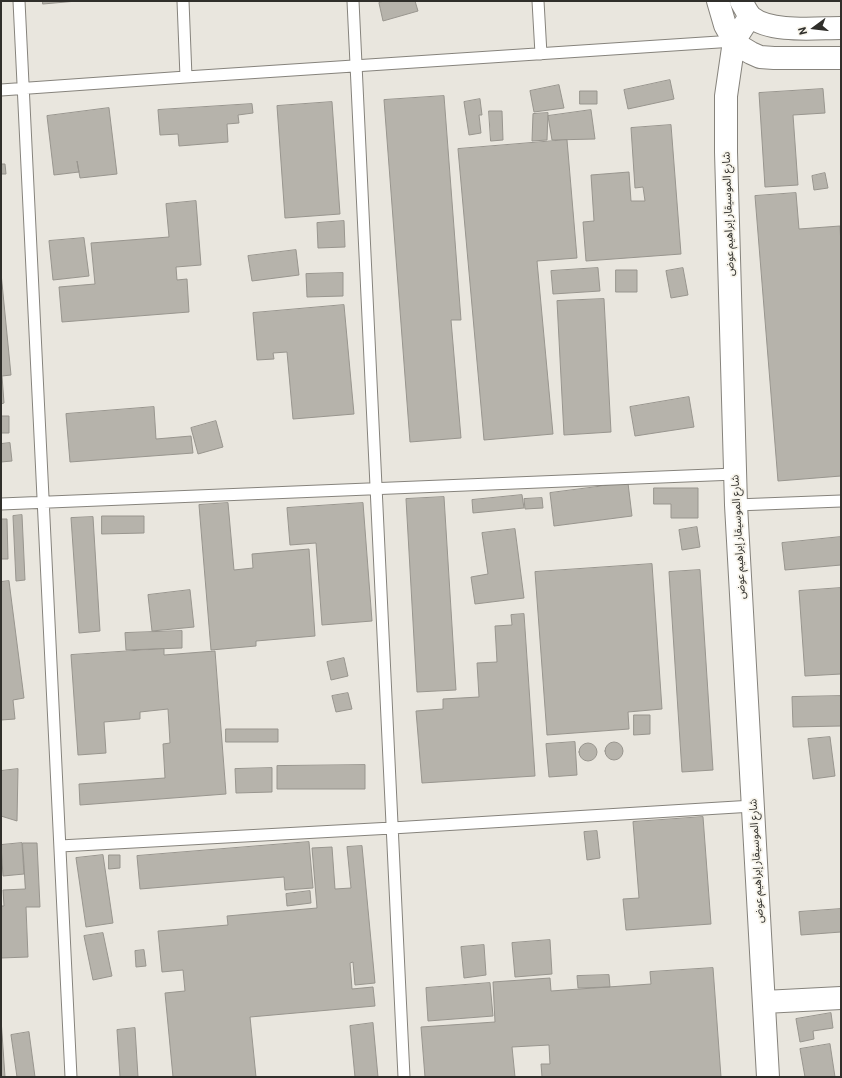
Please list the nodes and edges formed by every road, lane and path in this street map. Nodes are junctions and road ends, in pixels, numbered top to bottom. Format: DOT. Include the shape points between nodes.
graph roads {
  1 [pos="19,1"];
  2 [pos="183,1"];
  3 [pos="353,1"];
  4 [pos="538,1"];
  5 [pos="718,1"];
  6 [pos="745,8"];
  7 [pos="841,28"];
  8 [pos="734,41"];
  9 [pos="541,54"];
  10 [pos="841,58"];
  11 [pos="356,66"];
  12 [pos="186,76"];
  13 [pos="23,89"];
  14 [pos="1,90"];
  15 [pos="735,474"];
  16 [pos="376,489"];
  17 [pos="841,501"];
  18 [pos="43,502"];
  19 [pos="1,504"];
  20 [pos="736,506"];
  21 [pos="753,806"];
  22 [pos="392,828"];
  23 [pos="60,846"];
  24 [pos="841,998"];
  25 [pos="764,1002"];
  26 [pos="71,1077"];
  27 [pos="404,1077"];
  28 [pos="768,1077"];
  1 -- 13 [label="lane"];
  2 -- 12 [label="lane"];
  3 -- 11 [label="lane"];
  4 -- 9 [label="lane"];
  5 -- 8 [label="street" via="725,25"];
  6 -- 7 [label="street" via="764,24 777,27"];
  6 -- 8 [label="street"];
  8 -- 9 [label="lane"];
  8 -- 10 [label="street" via="760,57"];
  8 -- 15 [label="street, شارع الموسيقار إبراهيم عوض" via="726,96 726,152"];
  9 -- 11 [label="lane"];
  11 -- 12 [label="lane"];
  11 -- 16 [label="lane"];
  12 -- 13 [label="lane"];
  13 -- 14 [label="lane"];
  13 -- 18 [label="lane"];
  15 -- 16 [label="lane"];
  15 -- 20 [label="street, شارع الموسيقار إبراهيم عوض"];
  16 -- 18 [label="lane"];
  16 -- 22 [label="lane"];
  17 -- 20 [label="lane"];
  18 -- 19 [label="lane"];
  18 -- 23 [label="lane"];
  20 -- 21 [label="street, شارع الموسيقار إبراهيم عوض"];
  21 -- 22 [label="lane"];
  21 -- 25 [label="street, شارع الموسيقار إبراهيم عوض"];
  22 -- 23 [label="lane"];
  22 -- 27 [label="lane"];
  23 -- 26 [label="lane"];
  24 -- 25 [label="street"];
  25 -- 28 [label="street, شارع الموسيقار إبراهيم عوض"];
}
